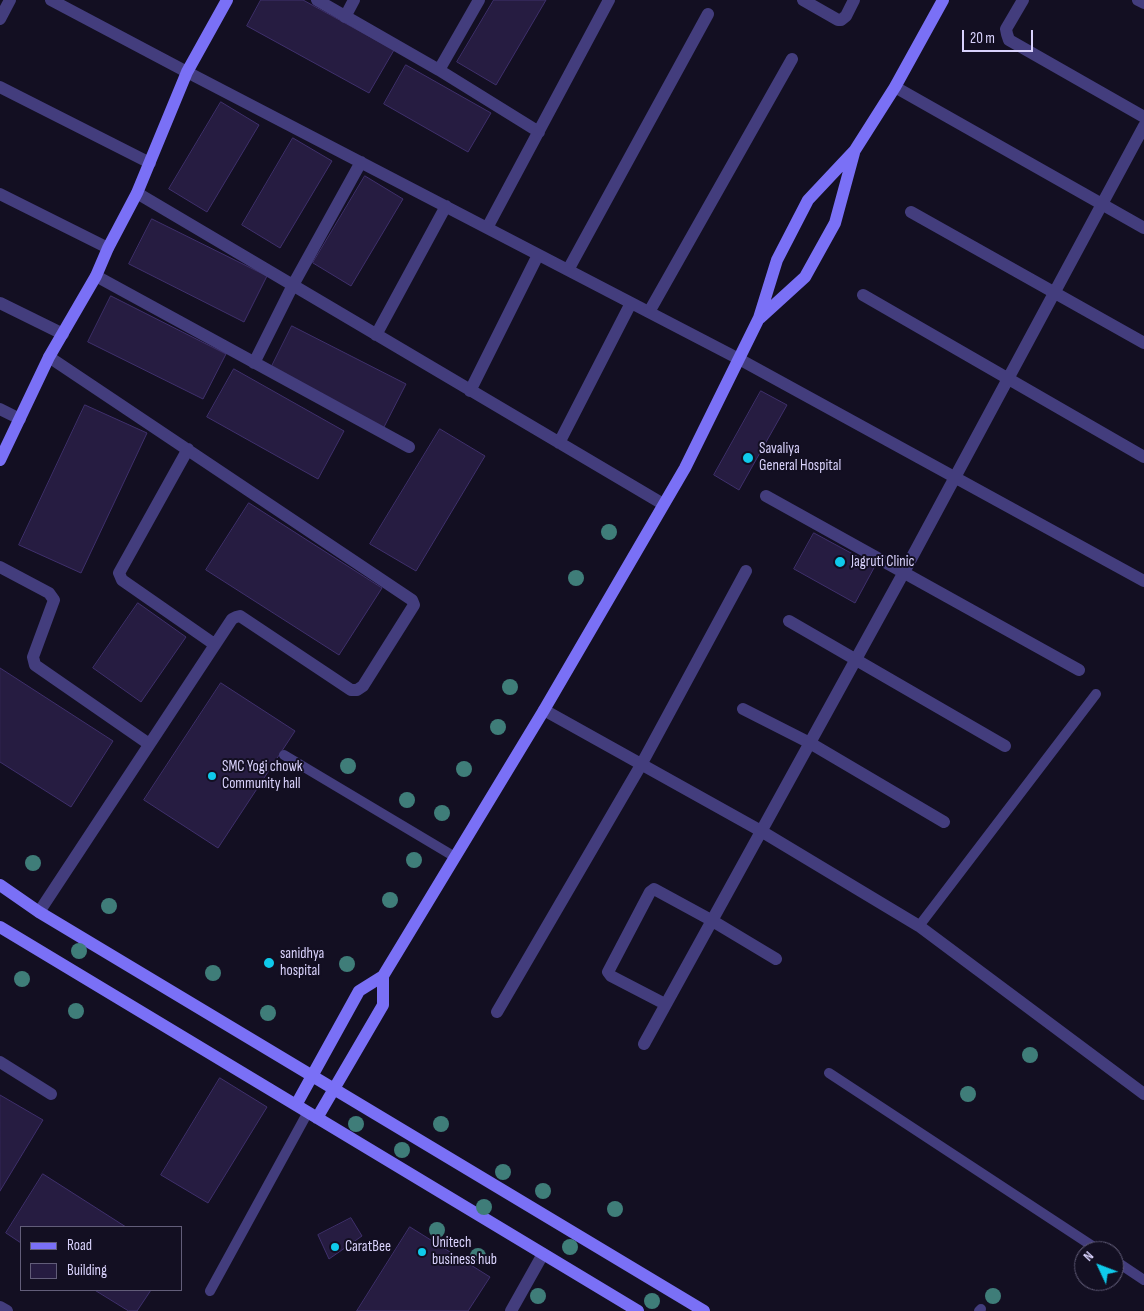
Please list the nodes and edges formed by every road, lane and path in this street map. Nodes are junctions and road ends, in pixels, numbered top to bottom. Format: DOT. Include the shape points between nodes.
graph roads {
  1 [pos="10,0"];
  2 [pos="51,0"];
  3 [pos="227,0"];
  4 [pos="317,0"];
  5 [pos="354,0"];
  6 [pos="480,0"];
  7 [pos="609,0"];
  8 [pos="803,0"];
  9 [pos="854,0"];
  10 [pos="943,0"];
  11 [pos="1023,0"];
  12 [pos="1138,0"];
  13 [pos="1144,3"];
  14 [pos="708,14"];
  15 [pos="345,17"];
  16 [pos="0,20"];
  17 [pos="792,59"];
  18 [pos="439,70"];
  19 [pos="187,72"];
  20 [pos="896,86"];
  21 [pos="0,87"];
  22 [pos="1144,117"];
  23 [pos="1144,126"];
  24 [pos="539,132"];
  25 [pos="855,150"];
  26 [pos="361,162"];
  27 [pos="150,163"];
  28 [pos="0,194"];
  29 [pos="137,194"];
  30 [pos="1102,204"];
  31 [pos="446,206"];
  32 [pos="911,212"];
  33 [pos="487,228"];
  34 [pos="1144,228"];
  35 [pos="108,248"];
  36 [pos="538,254"];
  37 [pos="568,270"];
  38 [pos="96,276"];
  39 [pos="293,285"];
  40 [pos="1055,293"];
  41 [pos="863,295"];
  42 [pos="0,303"];
  43 [pos="630,303"];
  44 [pos="649,312"];
  45 [pos="759,318"];
  46 [pos="63,334"];
  47 [pos="376,335"];
  48 [pos="1144,343"];
  49 [pos="49,357"];
  50 [pos="739,359"];
  51 [pos="254,363"];
  52 [pos="1007,379"];
  53 [pos="470,391"];
  54 [pos="0,409"];
  55 [pos="20,419"];
  56 [pos="559,443"];
  57 [pos="409,447"];
  58 [pos="188,449"];
  59 [pos="1144,457"];
  60 [pos="0,460"];
  61 [pos="955,476"];
  62 [pos="766,496"];
  63 [pos="663,504"];
  64 [pos="0,566"];
  65 [pos="746,570"];
  66 [pos="904,572"];
  67 [pos="1144,581"];
  68 [pos="789,621"];
  69 [pos="214,644"];
  70 [pos="857,658"];
  71 [pos="1080,670"];
  72 [pos="1096,694"];
  73 [pos="743,709"];
  74 [pos="544,710"];
  75 [pos="810,743"];
  76 [pos="148,744"];
  77 [pos="1005,746"];
  78 [pos="284,755"];
  79 [pos="641,765"];
  80 [pos="944,822"];
  81 [pos="761,831"];
  82 [pos="456,857"];
  83 [pos="0,884"];
  84 [pos="39,912"];
  85 [pos="711,920"];
  86 [pos="920,926"];
  87 [pos="0,927"];
  88 [pos="776,959"];
  89 [pos="383,976"];
  90 [pos="665,1004"];
  91 [pos="497,1012"];
  92 [pos="644,1044"];
  93 [pos="0,1062"];
  94 [pos="830,1074"];
  95 [pos="312,1076"];
  96 [pos="334,1089"];
  97 [pos="51,1094"];
  98 [pos="1144,1094"];
  99 [pos="296,1105"];
  100 [pos="312,1115"];
  101 [pos="1085,1241"];
  102 [pos="542,1254"];
  103 [pos="1124,1267"];
  104 [pos="1144,1280"];
  105 [pos="210,1290"];
  106 [pos="0,1307"];
  107 [pos="7,1311"];
  108 [pos="511,1311"];
  109 [pos="638,1311"];
  110 [pos="704,1311"];
  1 -- 16 [label="street"];
  2 -- 19 [label="street"];
  3 -- 19 [label="street"];
  4 -- 15 [label="street"];
  5 -- 15 [label="street"];
  6 -- 18 [label="street"];
  7 -- 24 [label="street"];
  8 -- 9 [label="street" via="838,20 846,16"];
  10 -- 20 [label="street"];
  11 -- 22 [label="street" via="1006,29 1009,40"];
  12 -- 13 [label="street"];
  14 -- 37 [label="street"];
  15 -- 18 [label="street"];
  17 -- 44 [label="street"];
  18 -- 24 [label="street"];
  19 -- 26 [label="street"];
  19 -- 27 [label="street"];
  20 -- 25 [label="street"];
  20 -- 30 [label="street"];
  21 -- 27 [label="street"];
  23 -- 30 [label="street"];
  24 -- 33 [label="street"];
  25 -- 45 [label="street" via="808,200 777,260"];
  25 -- 45 [label="street" via="835,223 805,277"];
  26 -- 31 [label="street"];
  26 -- 39 [label="street"];
  27 -- 29 [label="street"];
  28 -- 35 [label="street"];
  29 -- 35 [label="street"];
  29 -- 39 [label="street"];
  30 -- 34 [label="street"];
  30 -- 40 [label="street"];
  31 -- 33 [label="street"];
  31 -- 47 [label="street"];
  32 -- 40 [label="street"];
  33 -- 36 [label="street"];
  35 -- 38 [label="street"];
  36 -- 37 [label="street"];
  36 -- 53 [label="street"];
  37 -- 43 [label="street"];
  38 -- 46 [label="street"];
  38 -- 51 [label="street"];
  39 -- 47 [label="street"];
  39 -- 51 [label="street"];
  40 -- 48 [label="street"];
  40 -- 52 [label="street"];
  41 -- 52 [label="street"];
  42 -- 46 [label="street"];
  43 -- 44 [label="street"];
  43 -- 56 [label="street"];
  44 -- 50 [label="street"];
  45 -- 50 [label="street"];
  46 -- 49 [label="street"];
  47 -- 53 [label="street"];
  49 -- 55 [label="street"];
  49 -- 58 [label="street"];
  50 -- 61 [label="street"];
  50 -- 63 [label="street" via="685,468"];
  51 -- 57 [label="street"];
  52 -- 59 [label="street"];
  52 -- 61 [label="street"];
  53 -- 56 [label="street"];
  54 -- 55 [label="street"];
  55 -- 60 [label="street"];
  56 -- 63 [label="street"];
  58 -- 69 [label="street" via="118,573 122,580"];
  58 -- 69 [label="street" via="412,600 414,605 363,686 357,690 346,687 240,616 232,619"];
  61 -- 66 [label="street"];
  61 -- 67 [label="street"];
  62 -- 66 [label="street"];
  63 -- 74 [label="street"];
  64 -- 76 [label="street" via="49,593 54,600 33,657 35,665"];
  65 -- 79 [label="street"];
  66 -- 70 [label="street"];
  66 -- 71 [label="street"];
  68 -- 70 [label="street"];
  69 -- 76 [label="street"];
  70 -- 75 [label="street"];
  70 -- 77 [label="street"];
  72 -- 86 [label="lane"];
  73 -- 75 [label="street"];
  74 -- 79 [label="street"];
  74 -- 82 [label="street"];
  75 -- 80 [label="street"];
  75 -- 81 [label="street"];
  76 -- 84 [label="street"];
  78 -- 82 [label="lane"];
  79 -- 81 [label="street"];
  79 -- 91 [label="street"];
  81 -- 85 [label="street"];
  81 -- 86 [label="street"];
  82 -- 89 [label="street"];
  83 -- 84 [label="street"];
  84 -- 95 [label="street"];
  85 -- 88 [label="street"];
  85 -- 90 [label="street"];
  85 -- 90 [label="street" via="657,889 650,892 608,972"];
  86 -- 98 [label="street"];
  87 -- 99 [label="street"];
  89 -- 95 [label="street" via="359,991"];
  89 -- 96 [label="street" via="383,1005"];
  90 -- 92 [label="street"];
  93 -- 97 [label="street"];
  94 -- 101 [label="lane"];
  95 -- 96 [label="street"];
  95 -- 99 [label="street"];
  96 -- 100 [label="street"];
  96 -- 110 [label="street"];
  99 -- 100 [label="street"];
  100 -- 102 [label="street"];
  100 -- 105 [label="lane"];
  102 -- 108 [label="street"];
  102 -- 109 [label="street"];
  103 -- 104 [label="lane"];
  106 -- 107 [label="street"];
}
